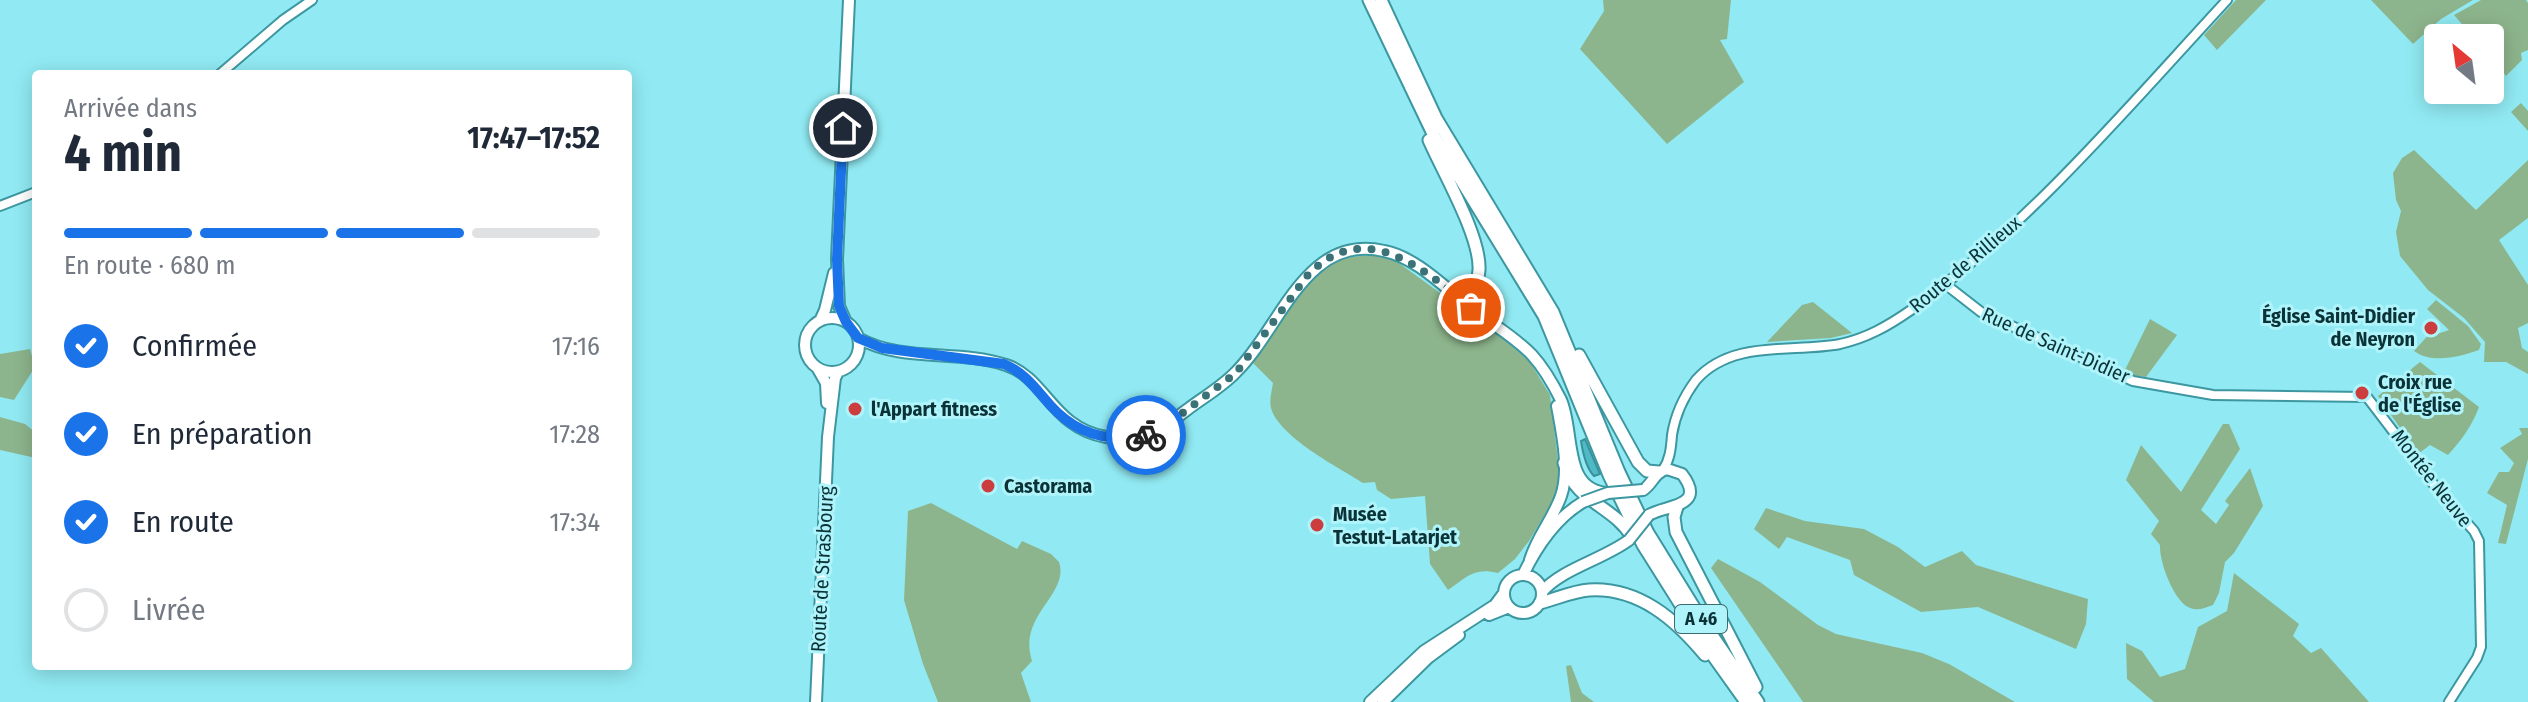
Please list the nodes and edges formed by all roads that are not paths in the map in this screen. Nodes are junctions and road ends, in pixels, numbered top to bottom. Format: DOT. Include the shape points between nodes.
graph roads {
  1 [pos="312,0"];
  2 [pos="849,0"];
  3 [pos="1369,0"];
  4 [pos="1381,0"];
  5 [pos="2227,0"];
  6 [pos="225,70"];
  7 [pos="1403,71"];
  8 [pos="32,194"];
  9 [pos="0,206"];
  10 [pos="837,259"];
  11 [pos="1945,284"];
  12 [pos="1473,291"];
  13 [pos="1458,297"];
  14 [pos="1471,308"];
  15 [pos="1553,312"];
  16 [pos="820,321"];
  17 [pos="846,322"];
  18 [pos="858,338"];
  19 [pos="900,352"];
  20 [pos="857,356"];
  21 [pos="817,368"];
  22 [pos="838,372"];
  23 [pos="1552,384"];
  24 [pos="2367,397"];
  25 [pos="828,437"];
  26 [pos="1672,445"];
  27 [pos="1564,463"];
  28 [pos="1661,471"];
  29 [pos="1679,472"];
  30 [pos="1646,488"];
  31 [pos="1608,493"];
  32 [pos="1677,507"];
  33 [pos="1664,508"];
  34 [pos="1530,560"];
  35 [pos="1523,575"];
  36 [pos="1504,593"];
  37 [pos="1541,597"];
  38 [pos="1509,607"];
  39 [pos="1705,655"];
  40 [pos="816,702"];
  41 [pos="1370,702"];
  42 [pos="1383,702"];
  43 [pos="1737,702"];
  44 [pos="1746,702"];
  45 [pos="1760,702"];
  46 [pos="2449,702"];
  1 -- 6 [label="street"];
  2 -- 10 [label="main road"];
  3 -- 7 [label="highway, A 46"];
  4 -- 15 [label="highway, A 46" via="1436,118"];
  5 -- 11 [label="street, Route de Rillieux" via="2046,194"];
  7 -- 12 [label="highway" via="1401,80 1473,240 1479,267"];
  7 -- 44 [label="highway, A 46" via="1448,160 1544,316 1643,545"];
  8 -- 9 [label="street"];
  10 -- 16 [label="main road"];
  10 -- 17 [label="main road" via="839,306"];
  11 -- 24 [label="street, Rue de Saint-Didier" via="1981,312 2133,381 2213,395"];
  11 -- 26 [label="street, Route de Rillieux" via="1876,333 1825,346 1749,351 1714,366 1696,381 1678,412"];
  12 -- 13 [label="highway"];
  12 -- 14 [label="highway"];
  13 -- 14 [label="main road"];
  13 -- 19 [label="main road" via="1391,253 1363,249 1336,255 1307,276 1236,373 1172,421 1130,438 1107,438 1080,429 1028,378 1004,364"];
  14 -- 23 [label="main road" via="1528,351"];
  15 -- 28 [label="highway" via="1638,462 1647,471"];
  15 -- 45 [label="highway, A 46" via="1641,520 1694,609"];
  16 -- 17 [label="main road"];
  16 -- 21 [label="main road" via="808,332 805,346"];
  17 -- 18 [label="main road"];
  18 -- 19 [label="main road"];
  18 -- 20 [label="main road"];
  19 -- 20 [label="main road"];
  20 -- 22 [label="main road"];
  21 -- 22 [label="main road"];
  21 -- 25 [label="main road, Route de Strasbourg" via="826,383"];
  22 -- 25 [label="main road, Route de Strasbourg"];
  23 -- 27 [label="main road"];
  23 -- 31 [label="main road, bridge" via="1568,424 1575,469 1593,491"];
  24 -- 46 [label="street, Montée Neuve" via="2479,541 2481,647"];
  25 -- 40 [label="main road, Route de Strasbourg"];
  26 -- 28 [label="street, Route de Rillieux"];
  26 -- 29 [label="street"];
  27 -- 34 [label="main road" via="1560,500"];
  27 -- 39 [label="highway" via="1580,492 1624,525"];
  28 -- 29 [label="main road"];
  28 -- 30 [label="main road"];
  29 -- 32 [label="main road" via="1688,492"];
  30 -- 31 [label="main road, bridge"];
  30 -- 33 [label="main road"];
  31 -- 34 [label="main road, bridge" via="1583,502 1559,522"];
  32 -- 33 [label="main road"];
  32 -- 45 [label="highway" via="1676,532"];
  33 -- 37 [label="main road, bridge" via="1649,515 1629,540 1555,581"];
  34 -- 35 [label="main road"];
  35 -- 36 [label="main road" via="1509,581"];
  35 -- 37 [label="main road" via="1538,582"];
  36 -- 38 [label="main road"];
  36 -- 41 [label="main road" via="1495,605 1424,651"];
  37 -- 38 [label="main road" via="1534,610 1525,613"];
  37 -- 39 [label="highway" via="1592,590 1638,599 1678,623"];
  38 -- 42 [label="main road" via="1428,658"];
  39 -- 43 [label="highway"];
}
